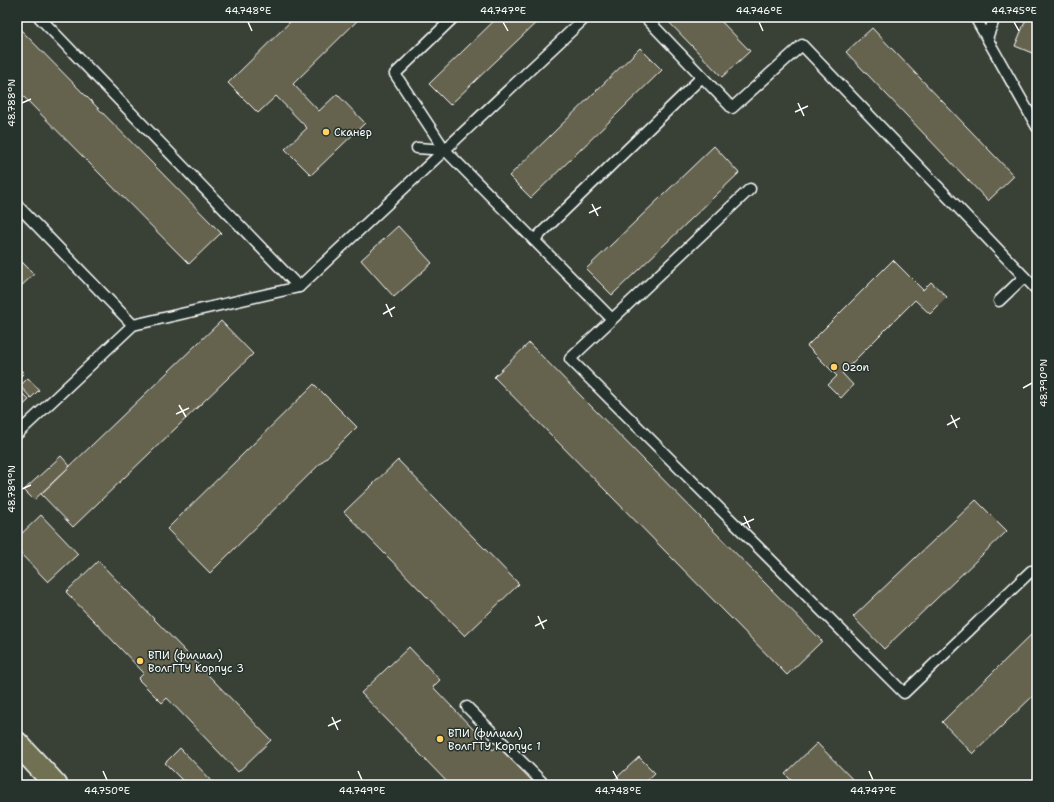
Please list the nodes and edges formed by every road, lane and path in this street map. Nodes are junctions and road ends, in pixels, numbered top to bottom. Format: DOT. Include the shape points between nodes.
graph roads {
  1 [pos="39,17"];
  2 [pos="586,17"];
  3 [pos="645,17"];
  4 [pos="975,17"];
  5 [pos="995,17"];
  6 [pos="450,19"];
  7 [pos="987,38"];
  8 [pos="702,77"];
  9 [pos="1037,127"];
  10 [pos="417,148"];
  11 [pos="445,150"];
  12 [pos="750,189"];
  13 [pos="17,204"];
  14 [pos="534,240"];
  15 [pos="1024,276"];
  16 [pos="299,287"];
  17 [pos="1037,290"];
  18 [pos="999,301"];
  19 [pos="612,319"];
  20 [pos="133,324"];
  21 [pos="17,434"];
  22 [pos="1037,572"];
  23 [pos="468,707"];
  24 [pos="17,743"];
  25 [pos="56,785"];
  26 [pos="545,785"];
  1 -- 16 [label="lane"];
  2 -- 11 [label="lane"];
  3 -- 8 [label="lane"];
  4 -- 7 [label="lane"];
  5 -- 7 [label="lane"];
  6 -- 11 [label="lane" via="395,74"];
  7 -- 9 [label="lane"];
  8 -- 14 [label="lane"];
  8 -- 15 [label="lane" via="732,108 802,45"];
  10 -- 11 [label="lane"];
  11 -- 14 [label="lane"];
  11 -- 16 [label="lane"];
  12 -- 19 [label="lane"];
  13 -- 20 [label="lane"];
  14 -- 19 [label="lane"];
  15 -- 17 [label="lane"];
  15 -- 18 [label="lane"];
  16 -- 20 [label="lane"];
  19 -- 22 [label="lane" via="570,359 904,693 1032,571"];
  20 -- 21 [label="lane"];
  23 -- 26 [label="lane"];
  24 -- 25 [label="main road"];
}
